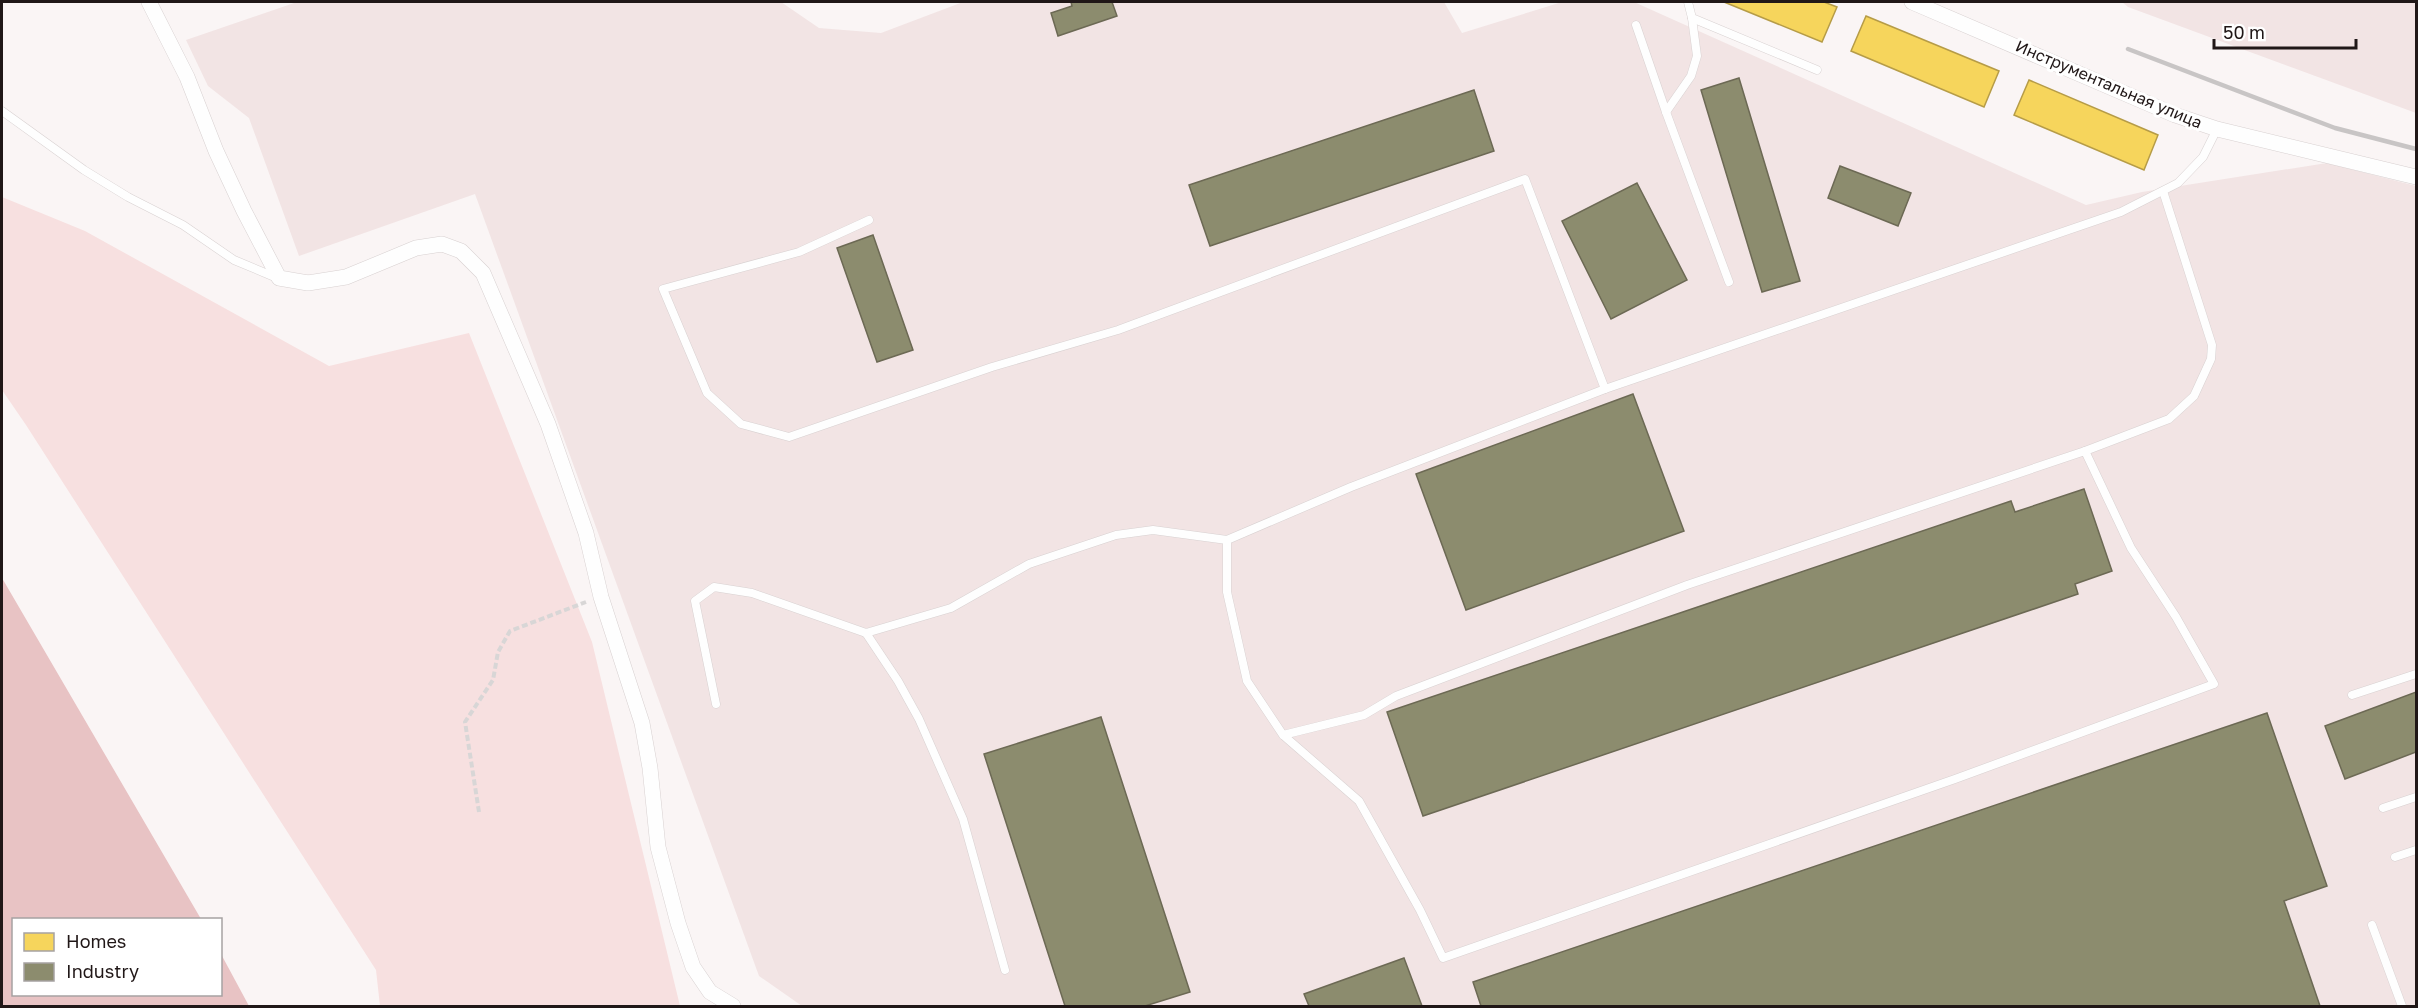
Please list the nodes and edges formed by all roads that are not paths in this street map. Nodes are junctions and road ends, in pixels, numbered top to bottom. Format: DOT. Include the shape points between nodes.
graph roads {
  1 [pos="149,2"];
  2 [pos="1688,2"];
  3 [pos="1912,2"];
  4 [pos="1692,18"];
  5 [pos="1636,25"];
  6 [pos="1817,70"];
  7 [pos="2,111"];
  8 [pos="1666,112"];
  9 [pos="2217,129"];
  10 [pos="2416,177"];
  11 [pos="2163,190"];
  12 [pos="869,220"];
  13 [pos="279,278"];
  14 [pos="1729,282"];
  15 [pos="1605,390"];
  16 [pos="2085,451"];
  17 [pos="1227,540"];
  18 [pos="866,633"];
  19 [pos="2416,674"];
  20 [pos="2352,695"];
  21 [pos="716,704"];
  22 [pos="1282,735"];
  23 [pos="2416,797"];
  24 [pos="2383,808"];
  25 [pos="2416,850"];
  26 [pos="2395,857"];
  27 [pos="2372,925"];
  28 [pos="1005,970"];
  29 [pos="733,1006"];
  30 [pos="2402,1006"];
  1 -- 13 [label="street" via="187,77 243,211"];
  2 -- 4 [label="lane"];
  3 -- 9 [label="street, Инструментальная улица" via="2175,115"];
  4 -- 6 [label="lane"];
  4 -- 8 [label="lane" via="1697,56 1691,76"];
  5 -- 8 [label="lane"];
  7 -- 13 [label="lane" via="128,197 183,225 234,260"];
  8 -- 14 [label="lane"];
  9 -- 10 [label="street, Инструментальная улица"];
  9 -- 11 [label="lane" via="2203,157 2178,183"];
  11 -- 15 [label="lane" via="2121,212"];
  11 -- 16 [label="lane" via="2212,345 2211,359 2194,396 2169,419"];
  12 -- 15 [label="lane" via="799,252 663,289 707,393 741,424 789,437 992,367 1119,330 1525,179"];
  13 -- 29 [label="street" via="308,283 346,277 416,248 442,244 461,251 483,273 518,352 585,533 601,597 642,723 651,768 658,847 693,967 710,992"];
  15 -- 17 [label="lane" via="1351,487"];
  16 -- 22 [label="lane" via="1687,585 1396,696 1364,715"];
  16 -- 22 [label="lane" via="2132,548 2214,684 1443,958 1359,801"];
  17 -- 18 [label="lane" via="1153,531 1116,535 1029,564 951,608"];
  17 -- 22 [label="lane" via="1227,592 1247,681"];
  18 -- 21 [label="lane" via="752,593 714,587 694,601"];
  18 -- 28 [label="lane" via="919,719 963,819"];
  19 -- 20 [label="lane"];
  23 -- 24 [label="lane"];
  25 -- 26 [label="lane"];
  27 -- 30 [label="lane"];
}
